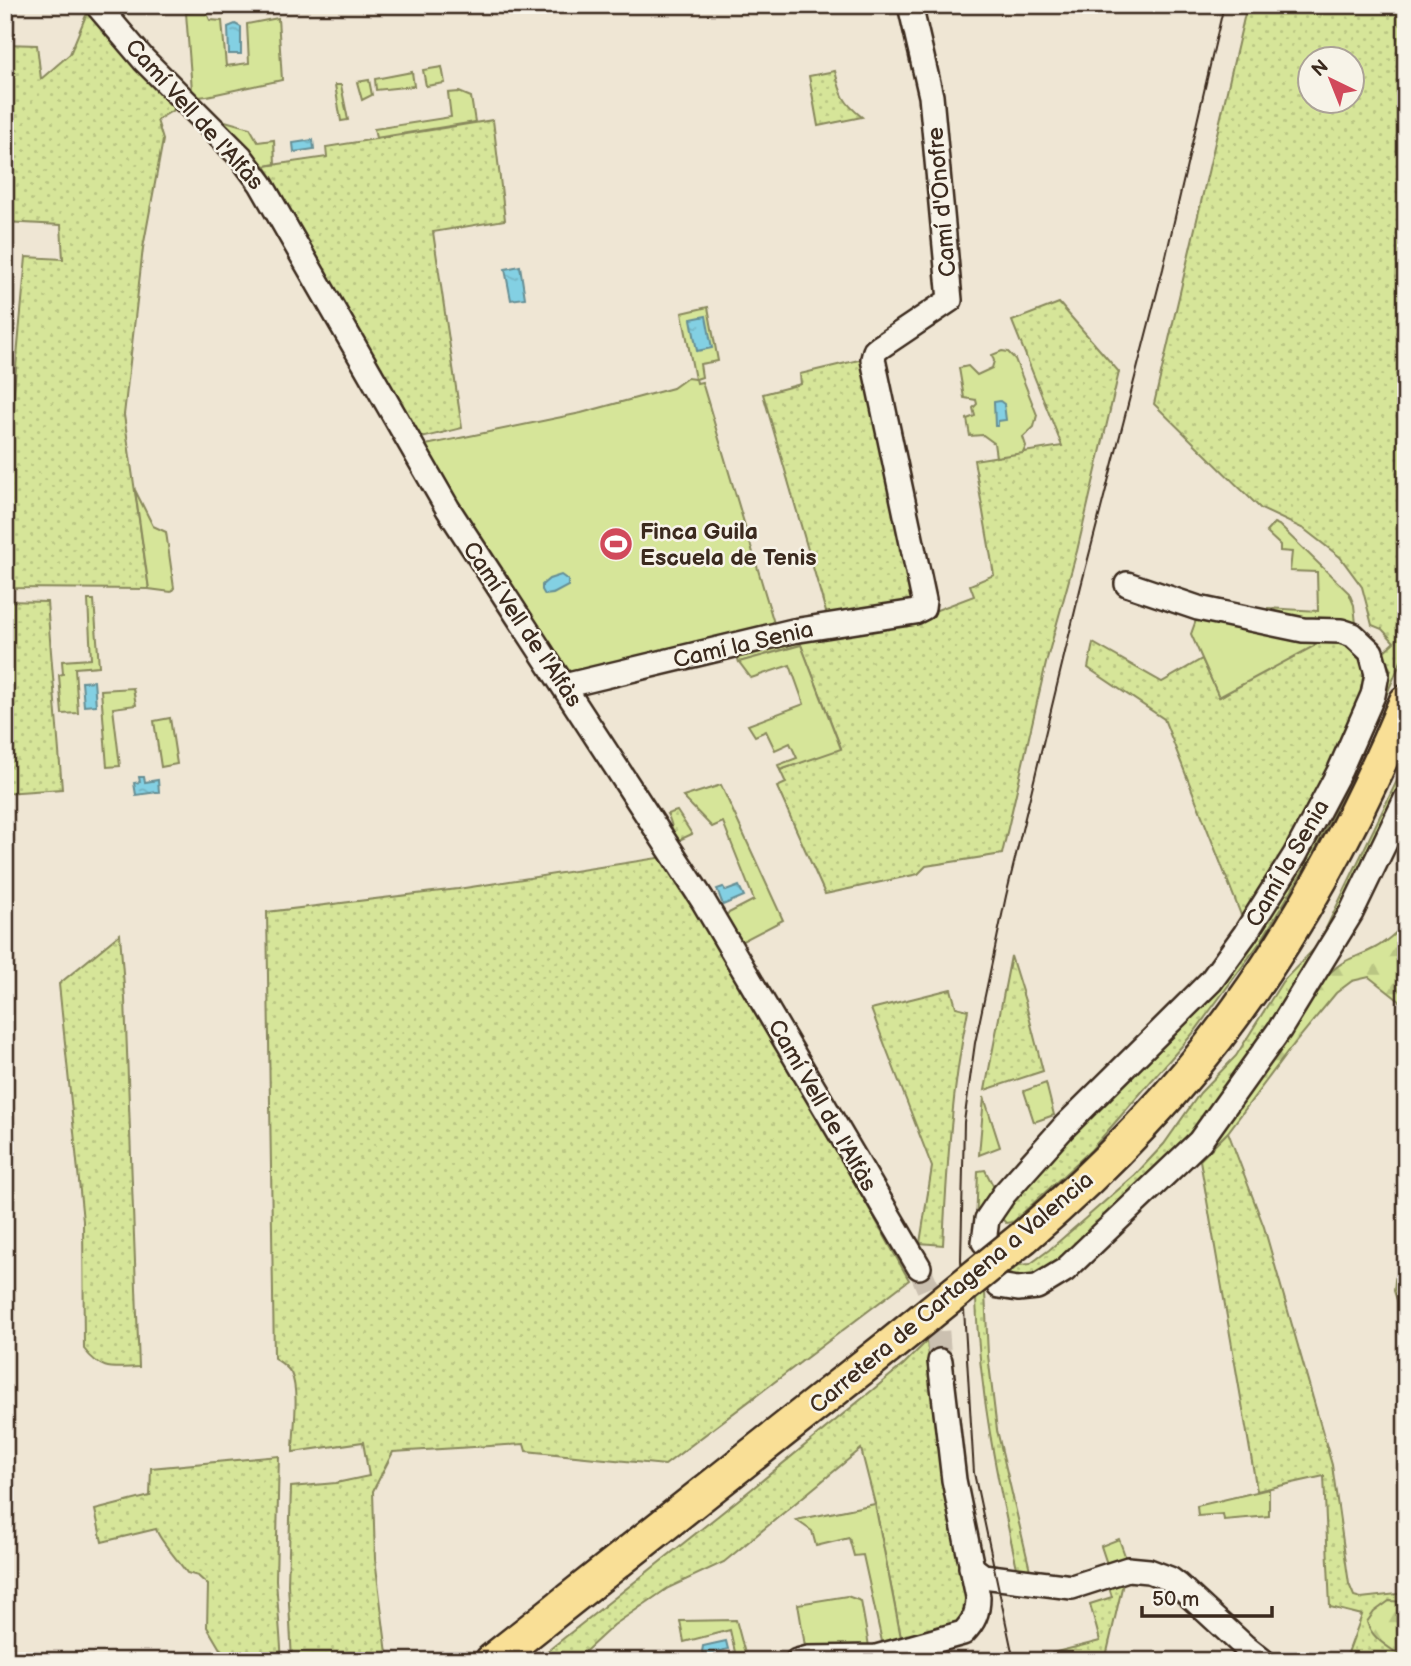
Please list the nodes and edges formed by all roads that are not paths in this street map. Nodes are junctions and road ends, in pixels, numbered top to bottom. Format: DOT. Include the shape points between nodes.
graph roads {
  1 [pos="97,5"];
  2 [pos="909,5"];
  3 [pos="1127,584"];
  4 [pos="923,608"];
  5 [pos="564,686"];
  6 [pos="1406,702"];
  7 [pos="1406,723"];
  8 [pos="1383,757"];
  9 [pos="1406,799"];
  10 [pos="984,1241"];
  11 [pos="919,1267"];
  12 [pos="999,1286"];
  13 [pos="940,1361"];
  14 [pos="971,1567"];
  15 [pos="997,1578"];
  16 [pos="978,1597"];
  17 [pos="492,1661"];
  18 [pos="797,1661"];
  19 [pos="1263,1661"];
  1 -- 5 [label="street, Camí Vell de l'Alfàs" via="261,184 448,509"];
  2 -- 4 [label="street, Camí d'Onofre" via="931,96 950,300 874,351 873,359"];
  3 -- 10 [label="street, Camí la Senia" via="1209,610 1303,630 1353,635 1371,652 1377,674 1373,695 1295,855 1245,934 1211,981 1064,1127 1004,1194 987,1219"];
  4 -- 5 [label="street, Camí la Senia" via="793,631"];
  5 -- 11 [label="street, Camí Vell de l'Alfàs" via="702,899"];
  6 -- 8 [label="highway, Carretera de Cartagena a Valencia"];
  7 -- 8 [label="highway"];
  8 -- 17 [label="highway, Carretera de Cartagena a Valencia, bridge" via="1331,863 1237,1010 1131,1137 1024,1237"];
  9 -- 12 [label="street" via="1344,925 1280,1029 1200,1142 1065,1270 1038,1287"];
  13 -- 14 [label="street" via="954,1480"];
  14 -- 15 [label="street" via="983,1576"];
  14 -- 16 [label="street"];
  15 -- 16 [label="street" via="985,1585"];
  15 -- 19 [label="street" via="1072,1587 1128,1569 1149,1571 1178,1585"];
  16 -- 18 [label="street" via="978,1610 963,1633 876,1657"];
}
